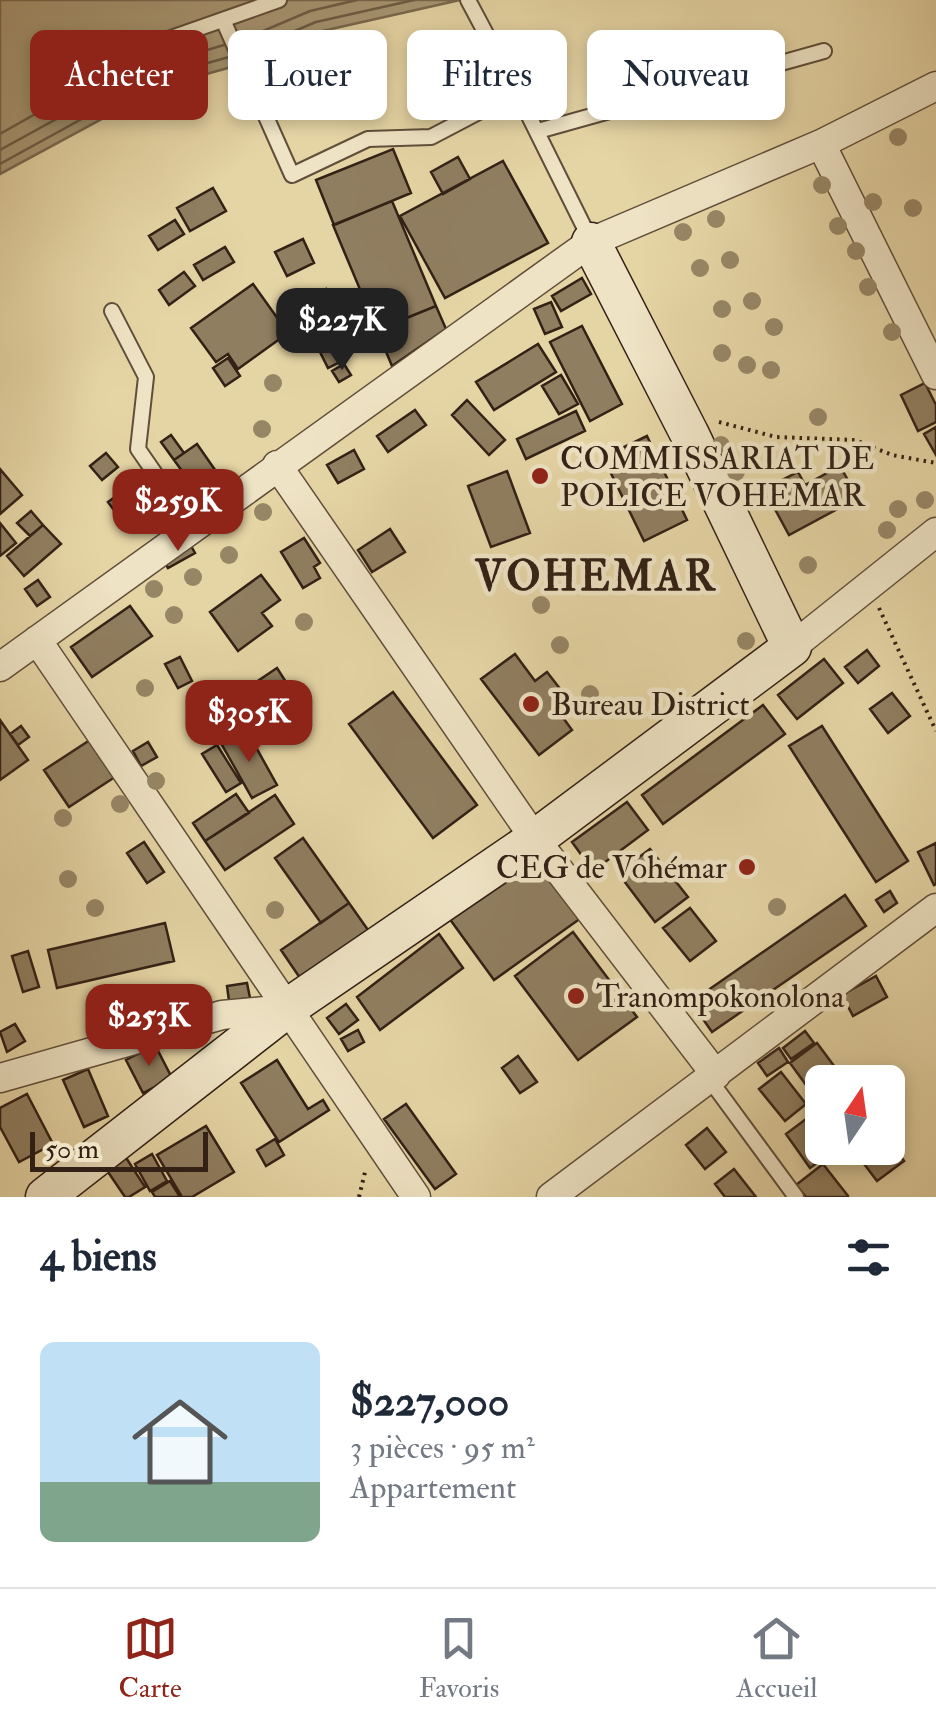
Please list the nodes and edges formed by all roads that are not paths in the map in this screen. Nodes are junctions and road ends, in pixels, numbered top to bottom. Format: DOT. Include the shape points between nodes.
graph roads {
  1 [pos="279,0"];
  2 [pos="468,0"];
  3 [pos="222,20"];
  4 [pos="194,30"];
  5 [pos="484,30"];
  6 [pos="824,51"];
  7 [pos="936,86"];
  8 [pos="463,120"];
  9 [pos="532,120"];
  10 [pos="538,131"];
  11 [pos="821,144"];
  12 [pos="591,242"];
  13 [pos="112,311"];
  14 [pos="936,375"];
  15 [pos="277,466"];
  16 [pos="192,527"];
  17 [pos="936,532"];
  18 [pos="37,640"];
  19 [pos="792,647"];
  20 [pos="0,667"];
  21 [pos="535,839"];
  22 [pos="936,908"];
  23 [pos="286,1009"];
  24 [pos="0,1078"];
  25 [pos="713,1078"];
  26 [pos="44,1197"];
  27 [pos="416,1197"];
  28 [pos="551,1197"];
  29 [pos="796,1197"];
  1 -- 3 [label="lane"];
  2 -- 5 [label="lane"];
  3 -- 4 [label="lane"];
  3 -- 8 [label="lane" via="292,174 368,139 431,137"];
  6 -- 10 [label="lane"];
  7 -- 11 [label="street"];
  9 -- 10 [label="lane"];
  10 -- 12 [label="lane"];
  11 -- 12 [label="street"];
  11 -- 14 [label="street"];
  12 -- 15 [label="street"];
  12 -- 19 [label="street"];
  13 -- 16 [label="lane" via="146,377 138,450"];
  15 -- 16 [label="street"];
  15 -- 21 [label="street"];
  16 -- 18 [label="street"];
  17 -- 19 [label="street"];
  18 -- 20 [label="street"];
  18 -- 23 [label="street"];
  19 -- 21 [label="street"];
  21 -- 23 [label="street"];
  21 -- 25 [label="street"];
  22 -- 25 [label="street"];
  23 -- 24 [label="street" via="222,1015"];
  23 -- 26 [label="street"];
  23 -- 27 [label="street"];
  25 -- 28 [label="street"];
  25 -- 29 [label="lane"];
}
